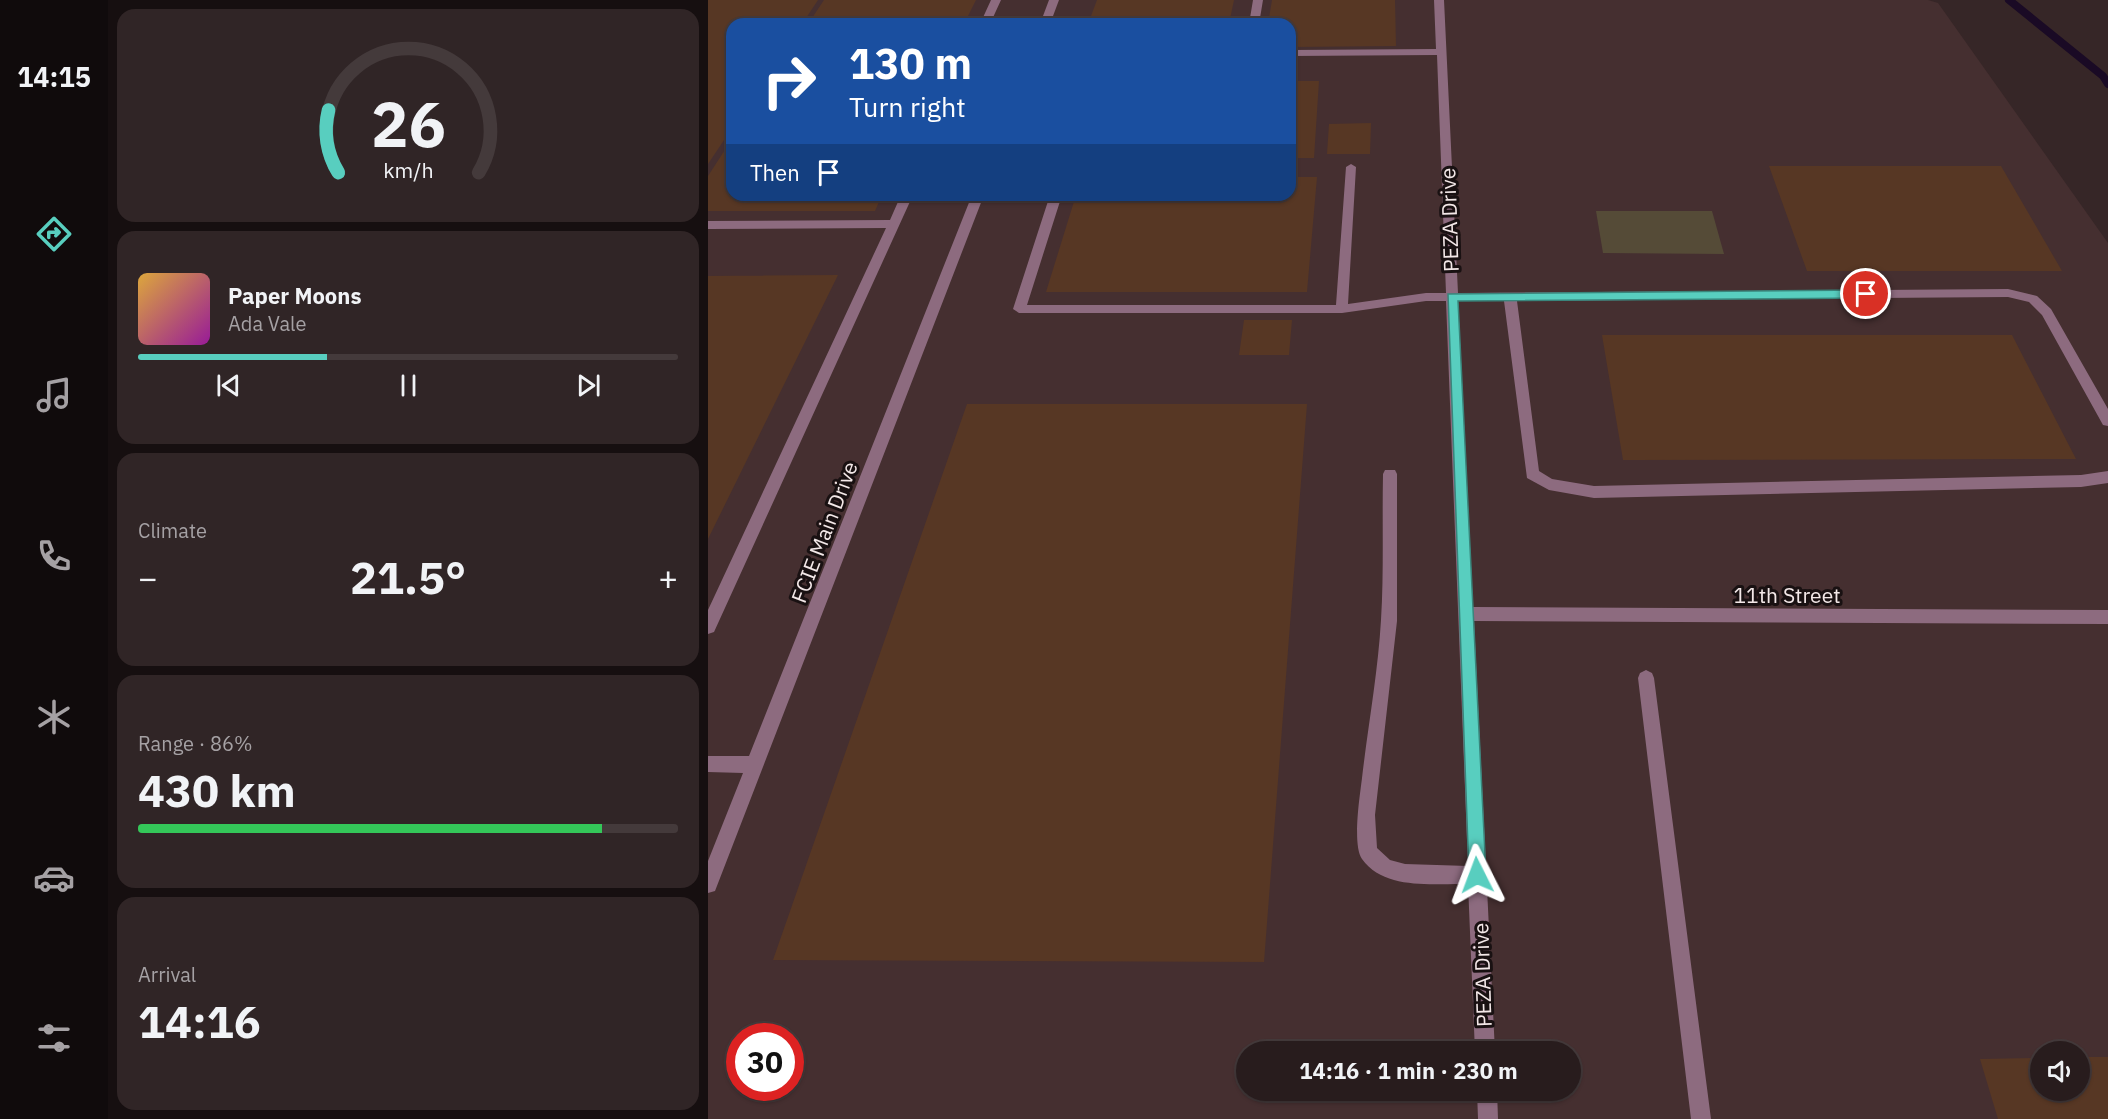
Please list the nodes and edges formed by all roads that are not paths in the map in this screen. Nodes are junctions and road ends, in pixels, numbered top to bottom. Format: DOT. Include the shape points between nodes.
graph roads {
  1 [pos="996,0"];
  2 [pos="1054,0"];
  3 [pos="1258,0"];
  4 [pos="1439,0"];
  5 [pos="988,18"];
  6 [pos="1047,18"];
  7 [pos="1255,18"];
  8 [pos="1441,52"];
  9 [pos="1296,53"];
  10 [pos="1351,167"];
  11 [pos="904,201"];
  12 [pos="976,201"];
  13 [pos="1054,201"];
  14 [pos="893,224"];
  15 [pos="708,225"];
  16 [pos="1452,297"];
  17 [pos="1510,297"];
  18 [pos="1342,309"];
  19 [pos="2108,421"];
  20 [pos="1390,474"];
  21 [pos="2108,477"];
  22 [pos="1466,614"];
  23 [pos="2108,617"];
  24 [pos="708,627"];
  25 [pos="1646,678"];
  26 [pos="708,764"];
  27 [pos="756,765"];
  28 [pos="1477,875"];
  29 [pos="708,884"];
  30 [pos="1485,1041"];
  31 [pos="1487,1101"];
  32 [pos="1488,1119"];
  33 [pos="1701,1119"];
  1 -- 5 [label="street"];
  2 -- 6 [label="street"];
  3 -- 7 [label="street"];
  4 -- 8 [label="street, PEZA Drive"];
  8 -- 9 [label="street"];
  8 -- 16 [label="street, PEZA Drive"];
  10 -- 18 [label="street"];
  11 -- 14 [label="street"];
  12 -- 27 [label="street, FCIE Main Drive"];
  13 -- 18 [label="street" via="1019,309"];
  14 -- 15 [label="street"];
  14 -- 24 [label="street"];
  16 -- 17 [label="street"];
  16 -- 18 [label="street"];
  16 -- 22 [label="street, PEZA Drive"];
  17 -- 19 [label="street" via="2008,293 2033,300 2047,312"];
  17 -- 21 [label="street" via="1532,474 1549,484 1594,492 2081,481"];
  20 -- 28 [label="street" via="1389,621 1366,815 1368,852 1385,868 1405,873"];
  22 -- 23 [label="street, 11th Street"];
  22 -- 28 [label="street, PEZA Drive"];
  25 -- 33 [label="street"];
  26 -- 27 [label="street"];
  27 -- 29 [label="street, FCIE Main Drive"];
  28 -- 30 [label="street, PEZA Drive"];
  31 -- 32 [label="street"];
}
